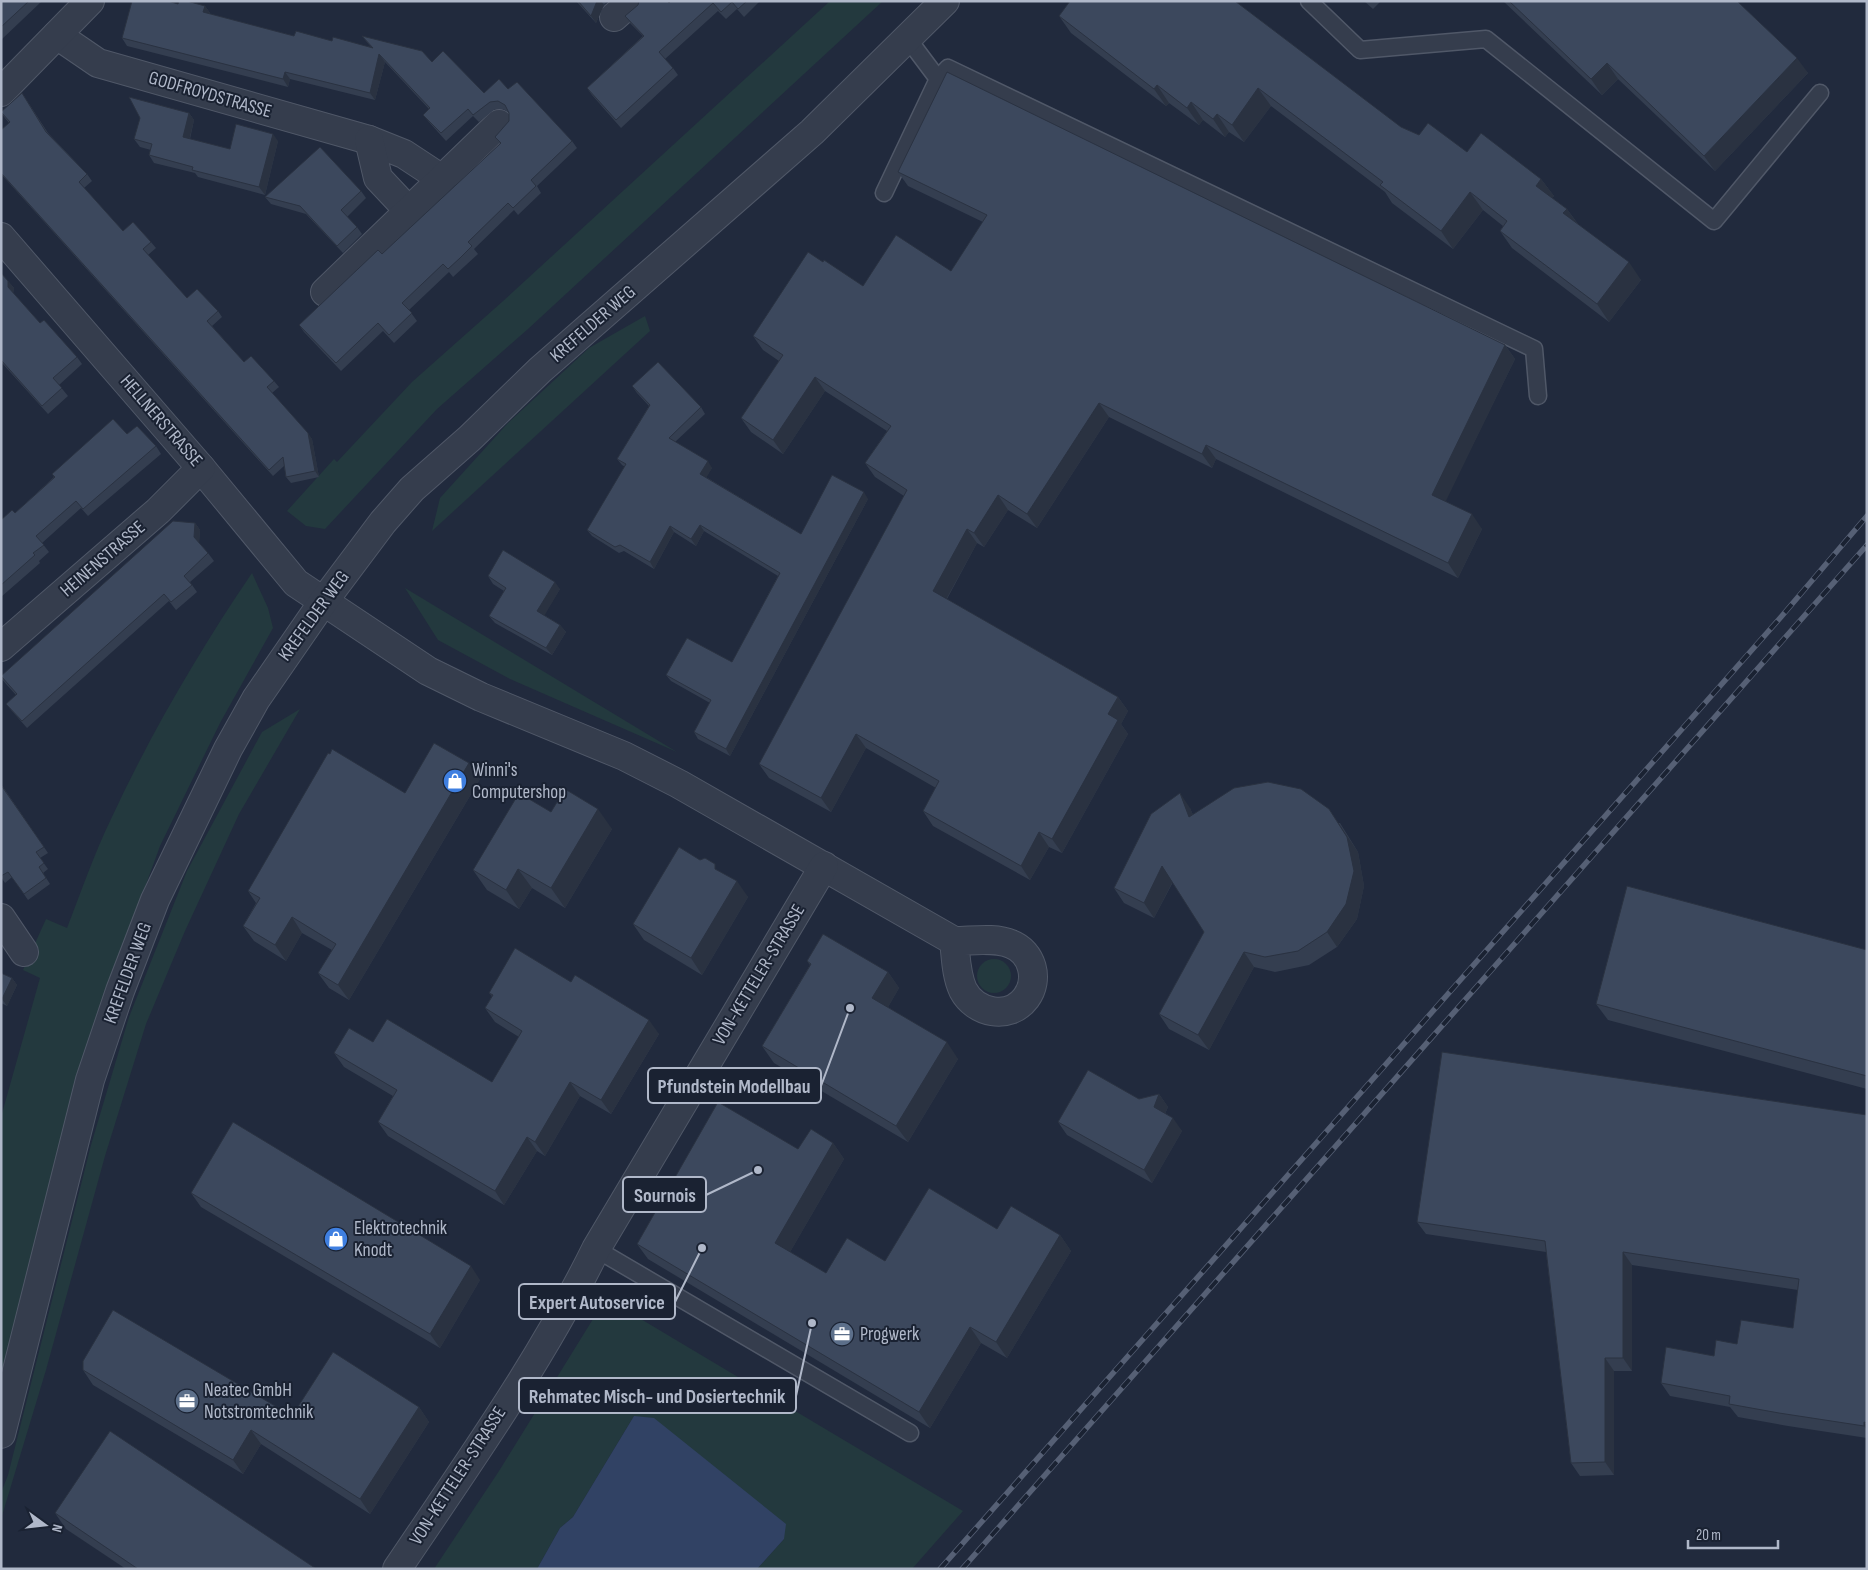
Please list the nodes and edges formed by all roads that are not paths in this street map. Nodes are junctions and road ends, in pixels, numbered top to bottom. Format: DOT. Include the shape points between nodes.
graph roads {
  1 [pos="90,1"];
  2 [pos="945,1"];
  3 [pos="1309,1"];
  4 [pos="57,35"];
  5 [pos="908,39"];
  6 [pos="938,79"];
  7 [pos="1,92"];
  8 [pos="1820,94"];
  9 [pos="499,124"];
  10 [pos="369,140"];
  11 [pos="442,179"];
  12 [pos="884,193"];
  13 [pos="409,211"];
  14 [pos="1,237"];
  15 [pos="325,292"];
  16 [pos="1538,396"];
  17 [pos="201,468"];
  18 [pos="323,602"];
  19 [pos="1,646"];
  20 [pos="824,866"];
  21 [pos="1,918"];
  22 [pos="954,941"];
  23 [pos="24,952"];
  24 [pos="596,1249"];
  25 [pos="910,1433"];
  26 [pos="1,1434"];
  27 [pos="397,1569"];
  1 -- 4 [label="street"];
  2 -- 5 [label="street, KREFELDER WEG"];
  3 -- 8 [label="lane" via="1360,50 1486,39 1714,221"];
  4 -- 7 [label="street"];
  4 -- 10 [label="street, GODFROYDSTRASSE" via="98,63"];
  5 -- 6 [label="lane"];
  5 -- 18 [label="street, KREFELDER WEG" via="812,132 540,370 412,489"];
  6 -- 12 [label="lane"];
  6 -- 16 [label="lane" via="948,68 1534,349"];
  9 -- 11 [label="street"];
  10 -- 11 [label="street, GODFROYDSTRASSE" via="404,154"];
  10 -- 13 [label="street" via="378,178"];
  11 -- 13 [label="street"];
  13 -- 15 [label="street"];
  14 -- 17 [label="street, HELLNERSTRASSE"];
  17 -- 18 [label="street, HELLNERSTRASSE" via="296,583"];
  17 -- 19 [label="street, HEINENSTRASSE" via="158,511"];
  18 -- 20 [label="street" via="435,675 624,756"];
  18 -- 26 [label="street, KREFELDER WEG" via="256,699 228,749 155,900 134,954 90,1080"];
  20 -- 22 [label="street"];
  20 -- 24 [label="street, VON-KETTELER-STRASSE"];
  21 -- 23 [label="street"];
  24 -- 25 [label="lane"];
  24 -- 27 [label="street, VON-KETTELER-STRASSE" via="568,1305 479,1448"];
}
